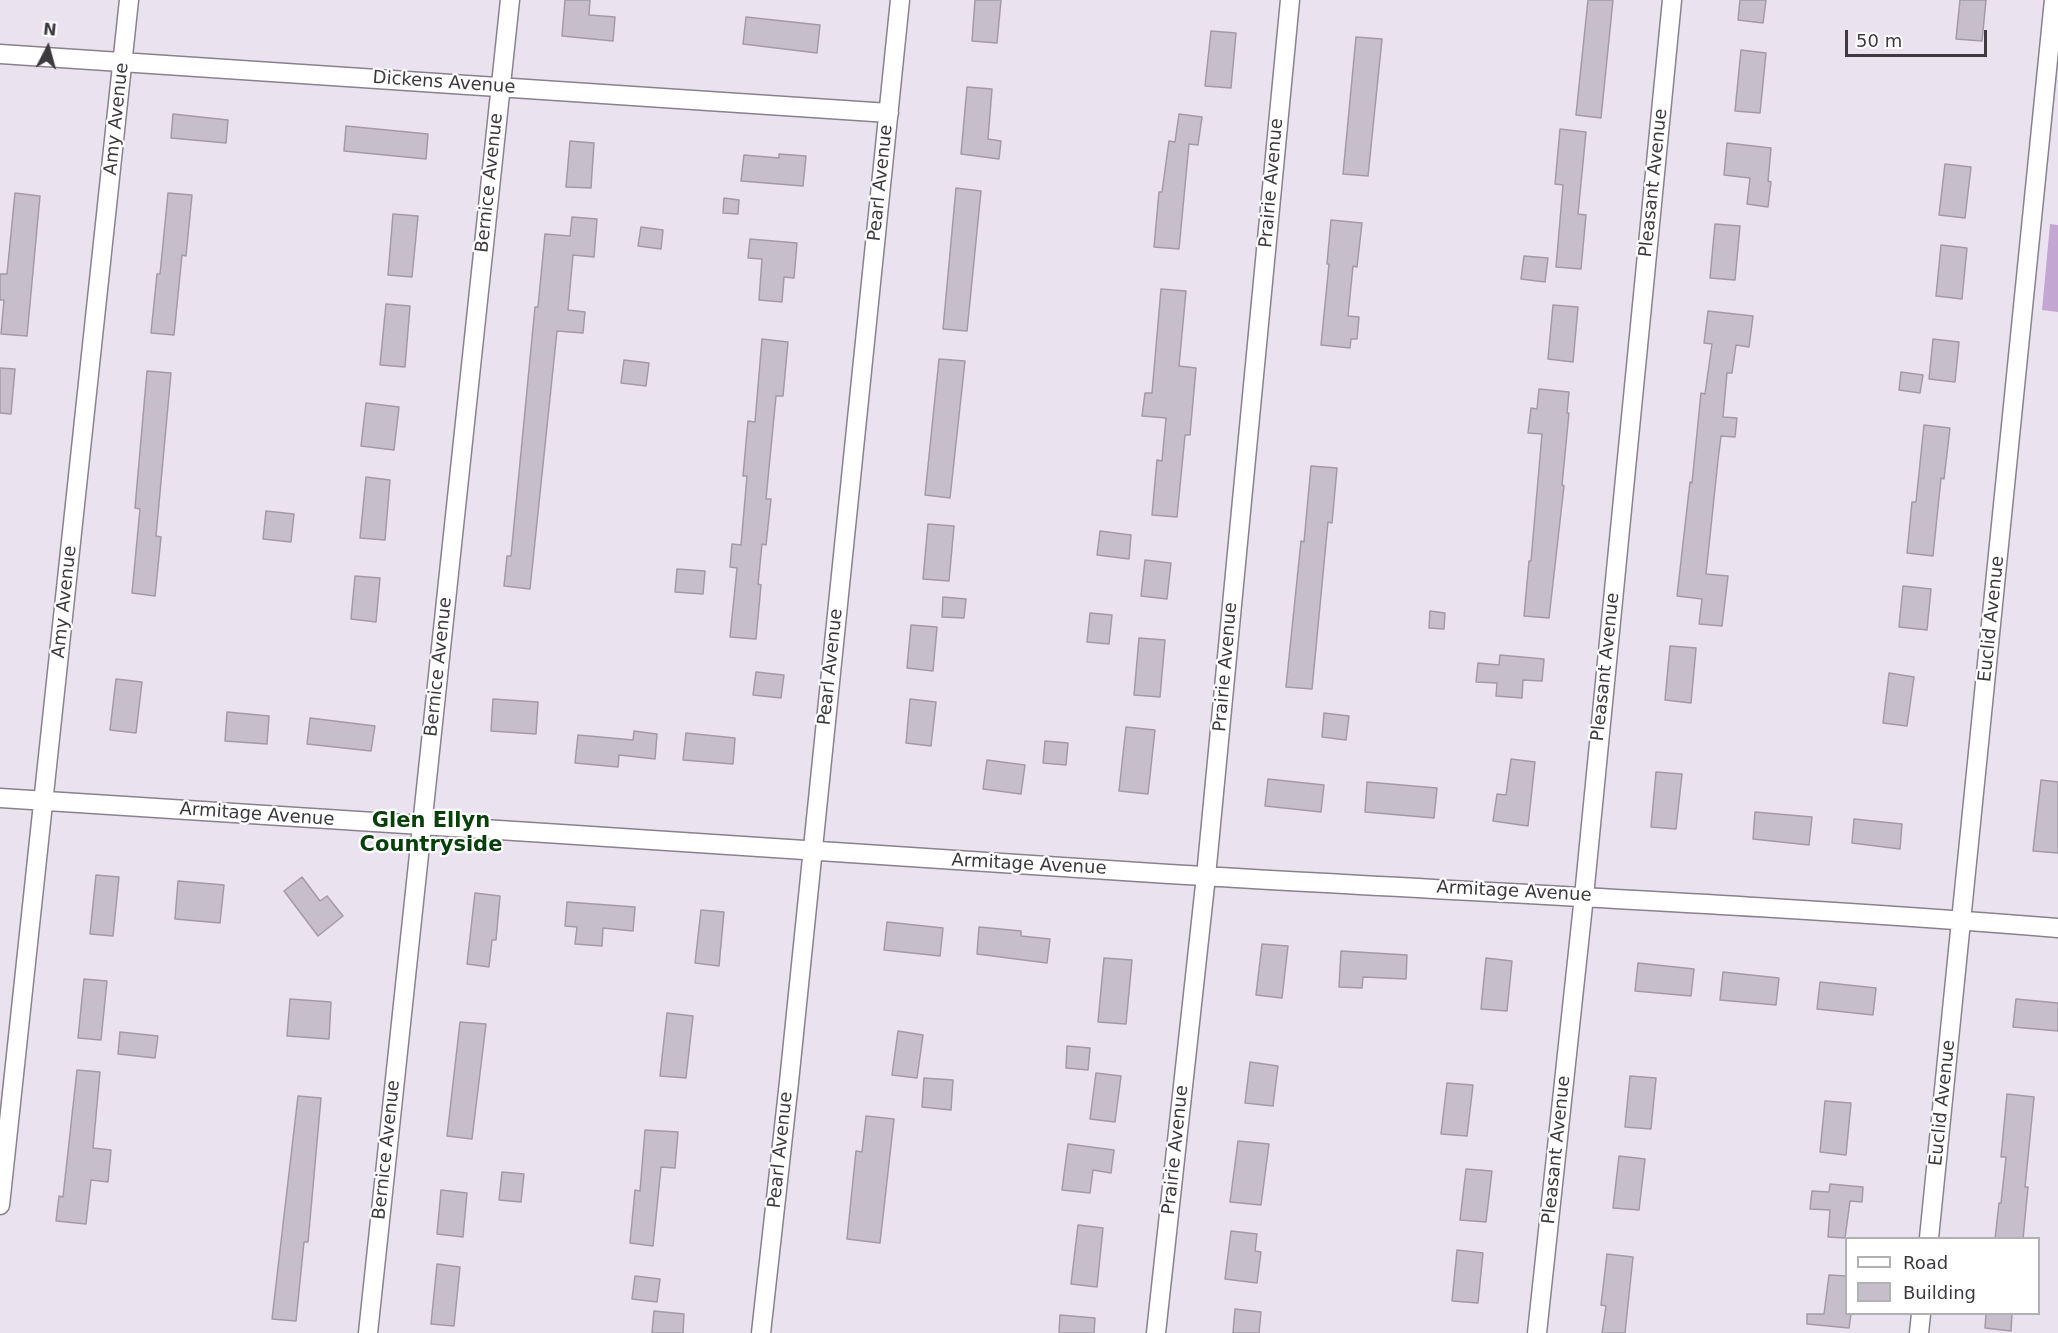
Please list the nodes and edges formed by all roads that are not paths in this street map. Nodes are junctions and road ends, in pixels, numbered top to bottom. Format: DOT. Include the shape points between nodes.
graph roads {
  1 [pos="129,0"];
  2 [pos="510,0"];
  3 [pos="900,0"];
  4 [pos="1290,0"];
  5 [pos="1672,0"];
  6 [pos="2054,0"];
  7 [pos="0,54"];
  8 [pos="123,62"];
  9 [pos="501,87"];
  10 [pos="889,112"];
  11 [pos="0,798"];
  12 [pos="43,801"];
  13 [pos="422,826"];
  14 [pos="811,852"];
  15 [pos="1206,876"];
  16 [pos="1584,896"];
  17 [pos="1962,920"];
  18 [pos="2058,928"];
  19 [pos="0,1205"];
  20 [pos="1929,1237"];
  21 [pos="1921,1315"];
  22 [pos="368,1333"];
  23 [pos="761,1333"];
  24 [pos="1156,1333"];
  25 [pos="1537,1333"];
  26 [pos="1919,1333"];
  1 -- 8 [label="street, Amy Avenue"];
  2 -- 9 [label="street, Bernice Avenue"];
  3 -- 10 [label="street, Pearl Avenue"];
  4 -- 15 [label="street, Prairie Avenue"];
  5 -- 16 [label="street, Pleasant Avenue"];
  6 -- 17 [label="street, Euclid Avenue"];
  7 -- 8 [label="street, Dickens Avenue"];
  8 -- 9 [label="street, Dickens Avenue"];
  8 -- 12 [label="street, Amy Avenue"];
  9 -- 10 [label="street, Dickens Avenue"];
  9 -- 13 [label="street, Bernice Avenue"];
  10 -- 14 [label="street, Pearl Avenue"];
  11 -- 12 [label="street, Armitage Avenue"];
  12 -- 13 [label="street, Armitage Avenue"];
  12 -- 19 [label="street, Amy Avenue"];
  13 -- 14 [label="street, Armitage Avenue"];
  13 -- 22 [label="street, Bernice Avenue"];
  14 -- 15 [label="street, Armitage Avenue"];
  14 -- 23 [label="street, Pearl Avenue"];
  15 -- 16 [label="street, Armitage Avenue"];
  15 -- 24 [label="street, Prairie Avenue"];
  16 -- 17 [label="street, Armitage Avenue"];
  16 -- 25 [label="street, Pleasant Avenue"];
  17 -- 18 [label="street, Armitage Avenue"];
  17 -- 20 [label="street, Euclid Avenue"];
  21 -- 26 [label="street"];
}
